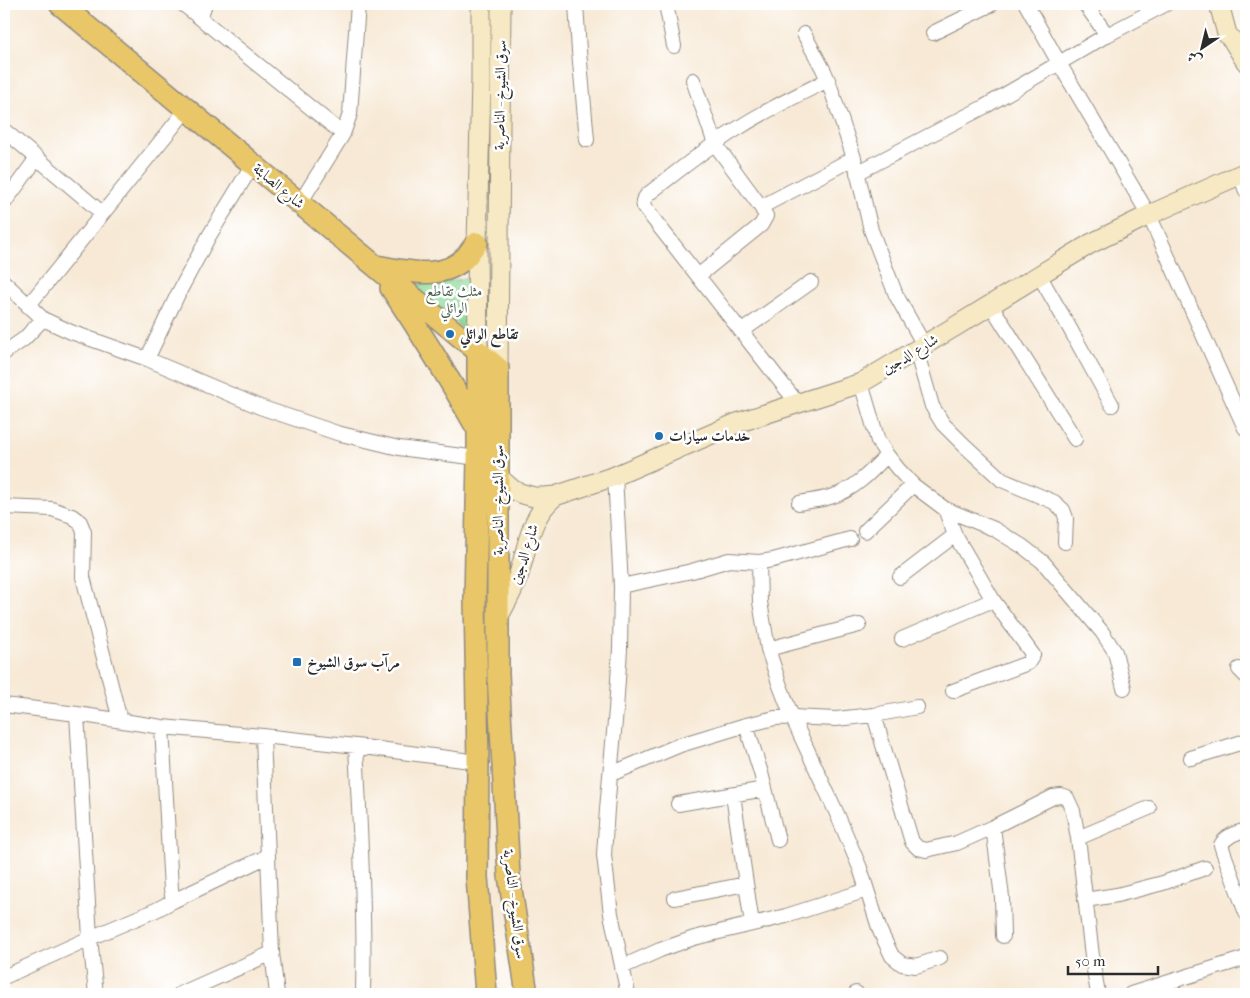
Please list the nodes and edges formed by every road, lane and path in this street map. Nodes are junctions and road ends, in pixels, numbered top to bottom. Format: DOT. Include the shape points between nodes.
graph roads {
  1 [pos="60,4"];
  2 [pos="183,4"];
  3 [pos="205,4"];
  4 [pos="358,4"];
  5 [pos="481,4"];
  6 [pos="501,4"];
  7 [pos="576,4"];
  8 [pos="666,4"];
  9 [pos="992,4"];
  10 [pos="1026,4"];
  11 [pos="1085,4"];
  12 [pos="1166,4"];
  13 [pos="1219,4"];
  14 [pos="200,18"];
  15 [pos="933,33"];
  16 [pos="804,34"];
  17 [pos="1107,35"];
  18 [pos="1239,39"];
  19 [pos="674,46"];
  20 [pos="1246,62"];
  21 [pos="1059,63"];
  22 [pos="693,80"];
  23 [pos="828,80"];
  24 [pos="187,109"];
  25 [pos="4,130"];
  26 [pos="343,134"];
  27 [pos="588,140"];
  28 [pos="715,144"];
  29 [pos="37,158"];
  30 [pos="854,158"];
  31 [pos="253,164"];
  32 [pos="857,174"];
  33 [pos="1244,179"];
  34 [pos="4,203"];
  35 [pos="300,203"];
  36 [pos="761,207"];
  37 [pos="102,213"];
  38 [pos="1149,215"];
  39 [pos="477,243"];
  40 [pos="375,266"];
  41 [pos="1039,275"];
  42 [pos="698,276"];
  43 [pos="4,282"];
  44 [pos="811,282"];
  45 [pos="991,305"];
  46 [pos="28,306"];
  47 [pos="43,319"];
  48 [pos="742,331"];
  49 [pos="920,348"];
  50 [pos="478,351"];
  51 [pos="4,353"];
  52 [pos="148,359"];
  53 [pos="498,368"];
  54 [pos="860,383"];
  55 [pos="798,404"];
  56 [pos="1112,405"];
  57 [pos="1245,428"];
  58 [pos="477,429"];
  59 [pos="1075,439"];
  60 [pos="887,455"];
  61 [pos="478,458"];
  62 [pos="497,476"];
  63 [pos="615,476"];
  64 [pos="913,485"];
  65 [pos="555,496"];
  66 [pos="799,502"];
  67 [pos="4,507"];
  68 [pos="945,509"];
  69 [pos="865,532"];
  70 [pos="955,535"];
  71 [pos="850,539"];
  72 [pos="1065,542"];
  73 [pos="759,562"];
  74 [pos="900,577"];
  75 [pos="621,586"];
  76 [pos="993,600"];
  77 [pos="499,616"];
  78 [pos="859,625"];
  79 [pos="902,639"];
  80 [pos="768,649"];
  81 [pos="1124,688"];
  82 [pos="953,691"];
  83 [pos="4,705"];
  84 [pos="917,707"];
  85 [pos="77,714"];
  86 [pos="874,715"];
  87 [pos="792,717"];
  88 [pos="120,720"];
  89 [pos="746,725"];
  90 [pos="162,727"];
  91 [pos="263,736"];
  92 [pos="1246,741"];
  93 [pos="356,746"];
  94 [pos="1191,758"];
  95 [pos="478,762"];
  96 [pos="611,774"];
  97 [pos="765,790"];
  98 [pos="733,795"];
  99 [pos="678,804"];
  100 [pos="1149,808"];
  101 [pos="993,827"];
  102 [pos="1246,830"];
  103 [pos="1078,838"];
  104 [pos="778,840"];
  105 [pos="268,856"];
  106 [pos="1205,868"];
  107 [pos="509,876"];
  108 [pos="477,877"];
  109 [pos="746,884"];
  110 [pos="867,890"];
  111 [pos="675,898"];
  112 [pos="1085,900"];
  113 [pos="173,901"];
  114 [pos="1246,913"];
  115 [pos="752,924"];
  116 [pos="1002,936"];
  117 [pos="90,938"];
  118 [pos="272,953"];
  119 [pos="940,958"];
  120 [pos="1246,958"];
  121 [pos="622,967"];
  122 [pos="4,977"];
  123 [pos="96,994"];
  124 [pos="180,994"];
  125 [pos="277,994"];
  126 [pos="363,994"];
  127 [pos="486,994"];
  128 [pos="527,994"];
  129 [pos="628,994"];
  130 [pos="1098,994"];
  131 [pos="1131,994"];
  1 -- 24 [label="main road, شارع الصابئة"];
  2 -- 14 [label="street"];
  3 -- 14 [label="street"];
  4 -- 26 [label="street" via="350,114"];
  5 -- 39 [label="street, سوق الشيوخ - الناصرية"];
  6 -- 53 [label="street, سوق الشيوخ - الناصرية"];
  7 -- 27 [label="street"];
  8 -- 19 [label="street"];
  9 -- 15 [label="street"];
  10 -- 21 [label="street"];
  11 -- 17 [label="street"];
  12 -- 17 [label="street"];
  13 -- 18 [label="street" via="1227,34"];
  14 -- 26 [label="street"];
  16 -- 23 [label="street"];
  17 -- 21 [label="street"];
  18 -- 20 [label="street"];
  21 -- 32 [label="street"];
  21 -- 38 [label="street"];
  22 -- 28 [label="street"];
  23 -- 28 [label="street" via="760,114"];
  23 -- 30 [label="street"];
  24 -- 31 [label="main road, شارع الصابئة"];
  24 -- 37 [label="street"];
  25 -- 29 [label="street"];
  26 -- 35 [label="street"];
  28 -- 36 [label="street"];
  28 -- 42 [label="street" via="643,201 644,207"];
  29 -- 34 [label="street"];
  29 -- 37 [label="street"];
  30 -- 32 [label="street"];
  30 -- 36 [label="street"];
  31 -- 35 [label="main road, شارع الصابئة"];
  31 -- 52 [label="street" via="209,236"];
  32 -- 49 [label="street" via="870,230"];
  33 -- 38 [label="street, شارع الدجين"];
  35 -- 40 [label="main road, شارع الصابئة"];
  36 -- 42 [label="street" via="766,216 761,225"];
  37 -- 46 [label="street"];
  38 -- 41 [label="street, شارع الدجين" via="1090,244"];
  38 -- 57 [label="street"];
  39 -- 40 [label="main road" via="451,268 434,273"];
  39 -- 50 [label="street, سوق الشيوخ - الناصرية"];
  40 -- 50 [label="main road, شارع الصابئة"];
  40 -- 58 [label="main road" via="429,346"];
  41 -- 45 [label="street, شارع الدجين"];
  41 -- 56 [label="street"];
  42 -- 48 [label="street"];
  43 -- 46 [label="street"];
  44 -- 48 [label="street"];
  45 -- 49 [label="street, شارع الدجين"];
  45 -- 59 [label="street"];
  46 -- 47 [label="street"];
  47 -- 51 [label="street" via="24,339"];
  47 -- 52 [label="street"];
  48 -- 55 [label="street"];
  49 -- 54 [label="street, شارع الدجين"];
  49 -- 72 [label="street" via="932,406 943,424 1002,480 1054,502 1063,510"];
  50 -- 53 [label="main road, شارع الصابئة"];
  50 -- 58 [label="main road, سوق الشيوخ - الناصرية"];
  52 -- 61 [label="street" via="260,407 337,433 399,448"];
  53 -- 62 [label="main road, سوق الشيوخ - الناصرية"];
  54 -- 55 [label="street, شارع الدجين"];
  54 -- 60 [label="street" via="878,441"];
  55 -- 63 [label="street, شارع الدجين" via="737,423"];
  58 -- 61 [label="main road, سوق الشيوخ - الناصرية"];
  60 -- 64 [label="street"];
  60 -- 66 [label="street" via="852,487 831,497"];
  61 -- 95 [label="main road, سوق الشيوخ - الناصرية" via="475,599"];
  62 -- 65 [label="street, شارع الدجين" via="523,494 544,498"];
  62 -- 77 [label="main road, سوق الشيوخ - الناصرية"];
  63 -- 65 [label="street, شارع الدجين"];
  63 -- 75 [label="street"];
  64 -- 68 [label="street"];
  64 -- 69 [label="street"];
  65 -- 77 [label="street, شارع الدجين" via="536,517 517,580"];
  67 -- 88 [label="street" via="52,509 80,522 84,532 83,577"];
  68 -- 70 [label="street"];
  68 -- 81 [label="street" via="994,529 1043,562 1115,652"];
  70 -- 74 [label="street"];
  70 -- 76 [label="street"];
  71 -- 73 [label="street"];
  73 -- 75 [label="street" via="728,560"];
  73 -- 80 [label="street" via="760,602"];
  75 -- 96 [label="street"];
  76 -- 79 [label="street"];
  76 -- 82 [label="street" via="1033,655 1028,663"];
  77 -- 107 [label="main road, سوق الشيوخ - الناصرية" via="498,674"];
  78 -- 80 [label="street"];
  80 -- 87 [label="street"];
  83 -- 85 [label="street"];
  84 -- 86 [label="street"];
  85 -- 88 [label="street"];
  85 -- 117 [label="street"];
  86 -- 87 [label="street" via="836,719"];
  86 -- 101 [label="street" via="912,842 918,848 926,850 957,843"];
  87 -- 89 [label="street"];
  87 -- 110 [label="street" via="842,825"];
  88 -- 90 [label="street"];
  89 -- 96 [label="street" via="680,745"];
  89 -- 97 [label="street"];
  90 -- 91 [label="street"];
  90 -- 113 [label="street"];
  91 -- 93 [label="street"];
  91 -- 105 [label="street"];
  92 -- 94 [label="street"];
  93 -- 95 [label="street"];
  93 -- 126 [label="street" via="364,935"];
  95 -- 108 [label="main road, سوق الشيوخ - الناصرية"];
  96 -- 121 [label="street" via="604,855"];
  97 -- 98 [label="street"];
  97 -- 104 [label="street"];
  98 -- 99 [label="street"];
  98 -- 109 [label="street"];
  100 -- 103 [label="street"];
  101 -- 103 [label="street" via="1060,796 1067,798 1073,811"];
  101 -- 116 [label="street" via="1002,897"];
  102 -- 114 [label="street" via="1230,835 1221,845"];
  103 -- 112 [label="street"];
  105 -- 113 [label="street"];
  105 -- 118 [label="street"];
  106 -- 112 [label="street" via="1163,883"];
  107 -- 108 [label="main road"];
  107 -- 128 [label="main road, سوق الشيوخ - الناصرية"];
  108 -- 127 [label="main road, سوق الشيوخ - الناصرية"];
  109 -- 111 [label="street"];
  109 -- 115 [label="street"];
  110 -- 115 [label="street"];
  110 -- 119 [label="street" via="892,956 902,964 916,966"];
  112 -- 130 [label="street"];
  113 -- 117 [label="street"];
  115 -- 121 [label="street" via="694,938"];
  117 -- 122 [label="street"];
  117 -- 123 [label="street"];
  118 -- 124 [label="street"];
  118 -- 125 [label="street"];
  120 -- 131 [label="street"];
  121 -- 129 [label="street"];
}
